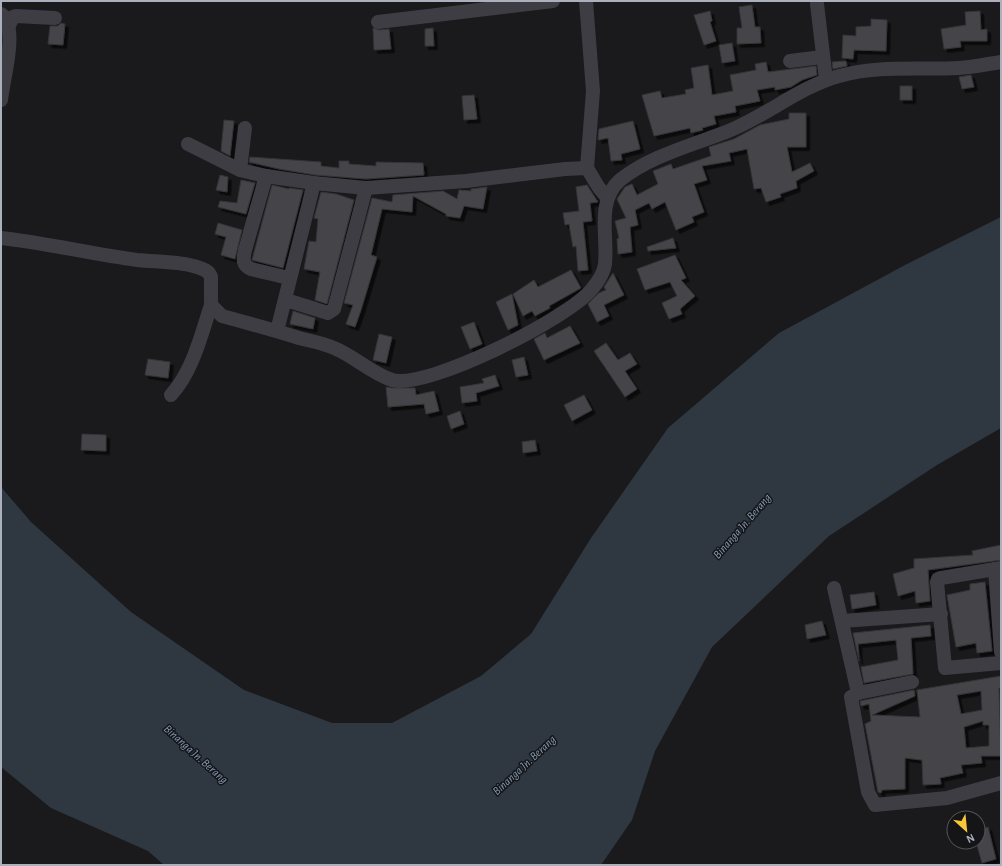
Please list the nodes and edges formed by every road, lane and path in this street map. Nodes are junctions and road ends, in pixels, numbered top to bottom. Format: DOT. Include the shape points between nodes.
graph roads {
  1 [pos="552,1"];
  2 [pos="586,1"];
  3 [pos="817,4"];
  4 [pos="55,18"];
  5 [pos="5,19"];
  6 [pos="378,22"];
  7 [pos="822,57"];
  8 [pos="790,61"];
  9 [pos="1001,62"];
  10 [pos="826,80"];
  11 [pos="1,100"];
  12 [pos="245,128"];
  13 [pos="188,144"];
  14 [pos="587,168"];
  15 [pos="240,170"];
  16 [pos="266,176"];
  17 [pos="314,183"];
  18 [pos="366,188"];
  19 [pos="607,197"];
  20 [pos="1,238"];
  21 [pos="289,278"];
  22 [pos="286,300"];
  23 [pos="211,305"];
  24 [pos="277,331"];
  25 [pos="171,395"];
  26 [pos="998,568"];
  27 [pos="834,588"];
  28 [pos="941,614"];
  29 [pos="842,621"];
  30 [pos="1001,652"];
  31 [pos="1001,663"];
  32 [pos="912,682"];
  33 [pos="858,693"];
  34 [pos="1001,783"];
  1 -- 6 [label="street"];
  2 -- 14 [label="street" via="593,91"];
  3 -- 7 [label="street"];
  4 -- 5 [label="street" via="20,16"];
  5 -- 11 [label="street" via="10,35"];
  7 -- 8 [label="street"];
  7 -- 10 [label="street"];
  9 -- 10 [label="street" via="960,68 877,69"];
  10 -- 19 [label="street" via="743,124 673,151 643,166 620,181"];
  12 -- 15 [label="street"];
  13 -- 15 [label="street"];
  14 -- 18 [label="street" via="466,181"];
  14 -- 19 [label="street"];
  15 -- 16 [label="street"];
  16 -- 17 [label="street"];
  16 -- 21 [label="street" via="245,250 244,263 251,269"];
  17 -- 18 [label="street"];
  17 -- 21 [label="street"];
  18 -- 22 [label="street" via="334,309 328,313"];
  19 -- 24 [label="street" via="604,224 605,265 592,290 556,317 501,348 459,367 407,381 393,380 334,348"];
  20 -- 23 [label="street" via="207,270 211,277"];
  21 -- 22 [label="street"];
  22 -- 24 [label="street"];
  23 -- 24 [label="street" via="222,316"];
  23 -- 25 [label="street" via="188,368 180,385"];
  26 -- 28 [label="street" via="938,579"];
  26 -- 30 [label="street"];
  27 -- 29 [label="street"];
  28 -- 29 [label="street"];
  28 -- 31 [label="street" via="945,668"];
  29 -- 33 [label="street"];
  32 -- 33 [label="street"];
  33 -- 34 [label="street" via="851,697 851,700 868,792 875,805 947,798"];
}
